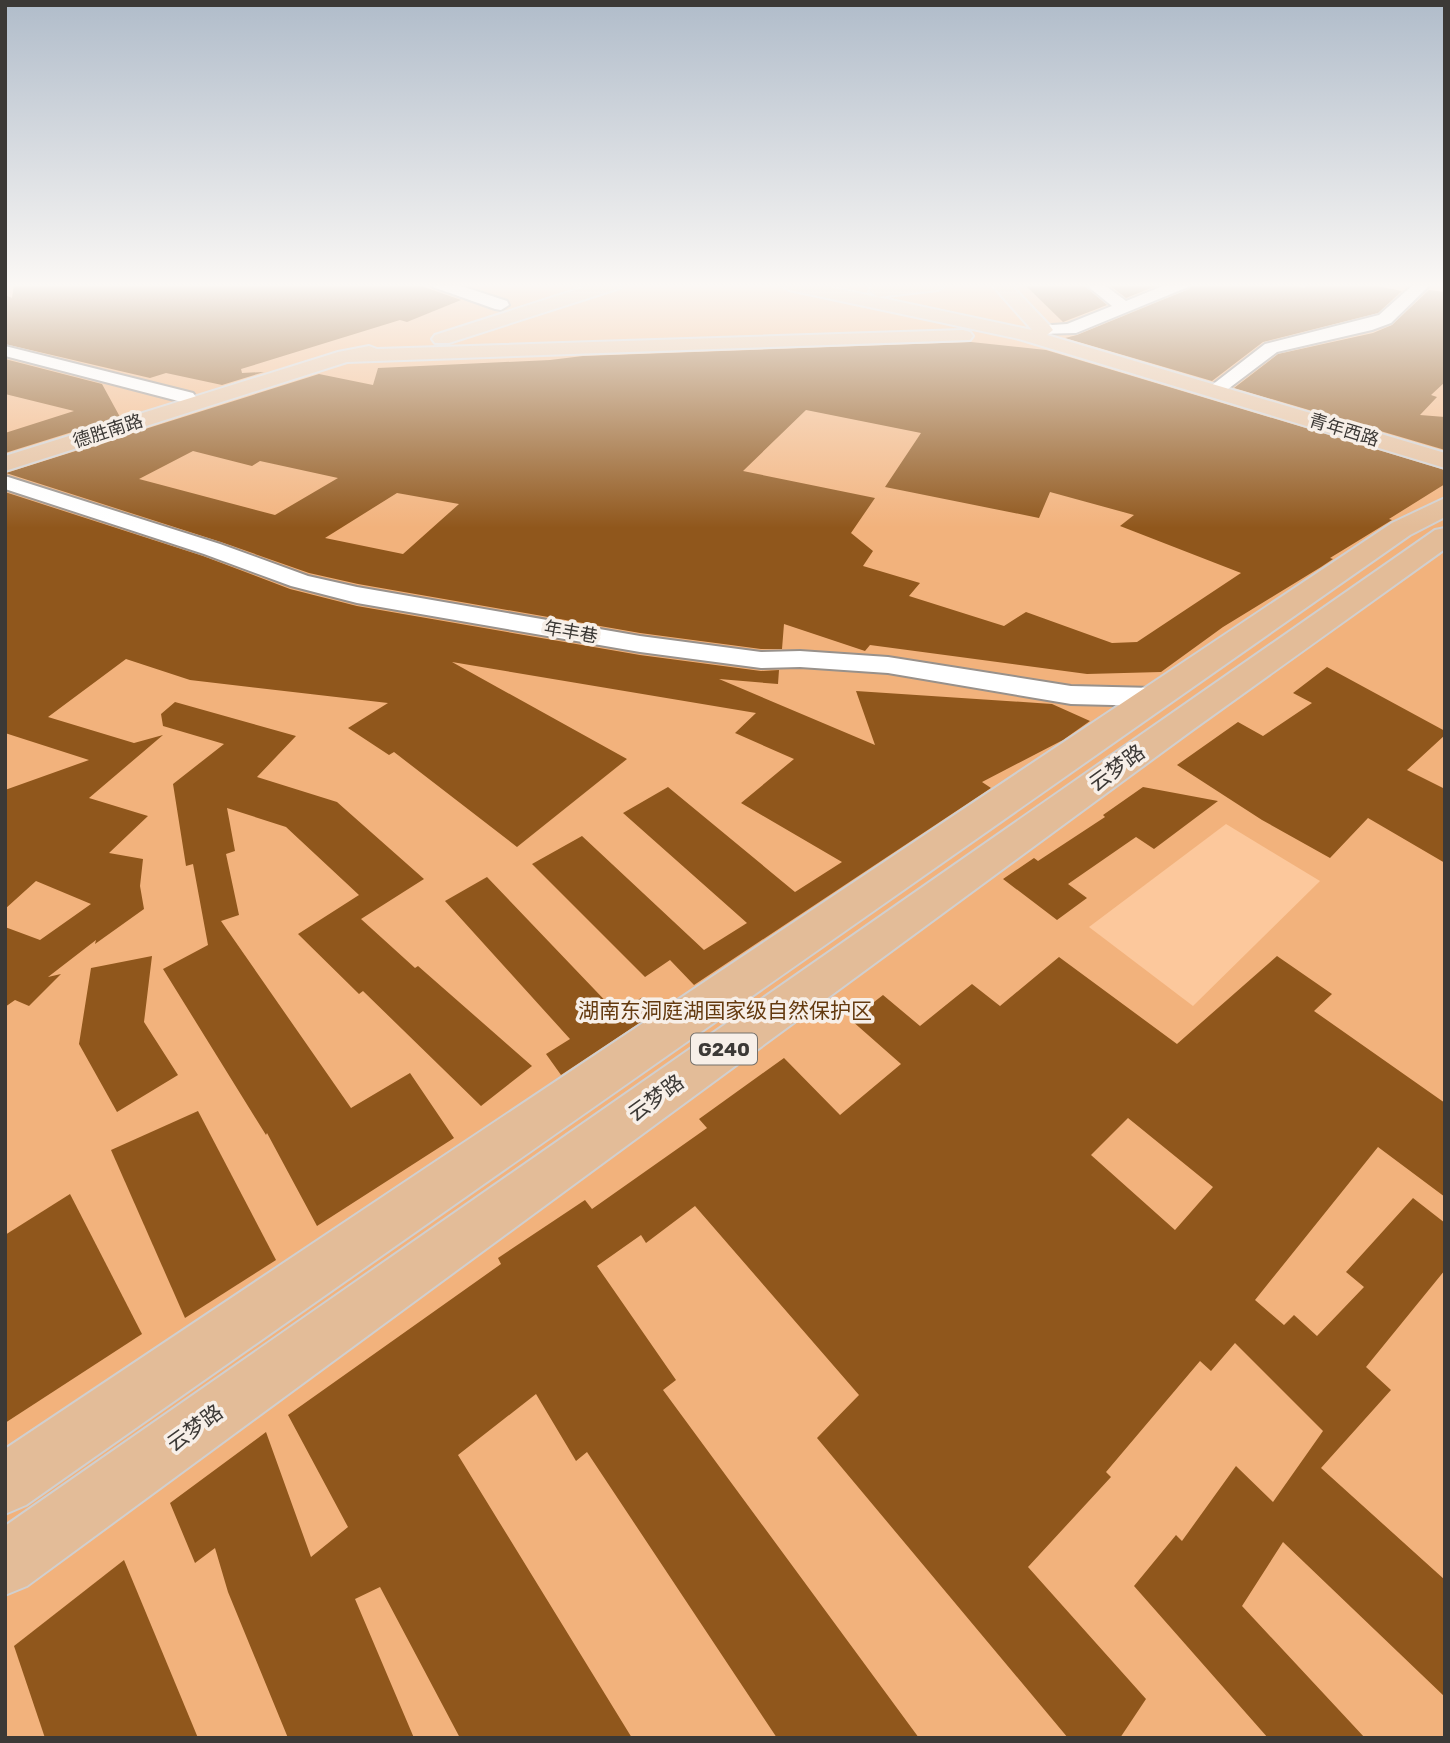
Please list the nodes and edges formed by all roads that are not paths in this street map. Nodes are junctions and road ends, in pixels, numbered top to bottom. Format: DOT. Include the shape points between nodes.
graph roads {
  1 [pos="61,365"];
  2 [pos="292,365"];
  3 [pos="316,365"];
  4 [pos="1139,365"];
  5 [pos="1154,365"];
  6 [pos="1247,365"];
  7 [pos="1221,384"];
  8 [pos="186,397"];
  9 [pos="1445,451"];
  10 [pos="5,454"];
  11 [pos="1445,461"];
  12 [pos="5,464"];
  13 [pos="5,482"];
  14 [pos="1445,506"];
  15 [pos="1445,536"];
  16 [pos="1154,697"];
  17 [pos="5,1484"];
  18 [pos="5,1564"];
  1 -- 8 [label="street"];
  2 -- 8 [label="main road"];
  3 -- 12 [label="main road, 德胜南路"];
  4 -- 11 [label="main road, 青年西路"];
  5 -- 7 [label="main road, 青年西路"];
  6 -- 7 [label="street"];
  7 -- 9 [label="main road, 青年西路"];
  8 -- 10 [label="main road"];
  13 -- 16 [label="street, 年丰巷" via="300,581 357,595 761,660 888,665 1071,695"];
  14 -- 16 [label="main road, G240" via="1401,529"];
  15 -- 18 [label="main road, 云梦路 / G240"];
  16 -- 17 [label="main road, G240"];
}
